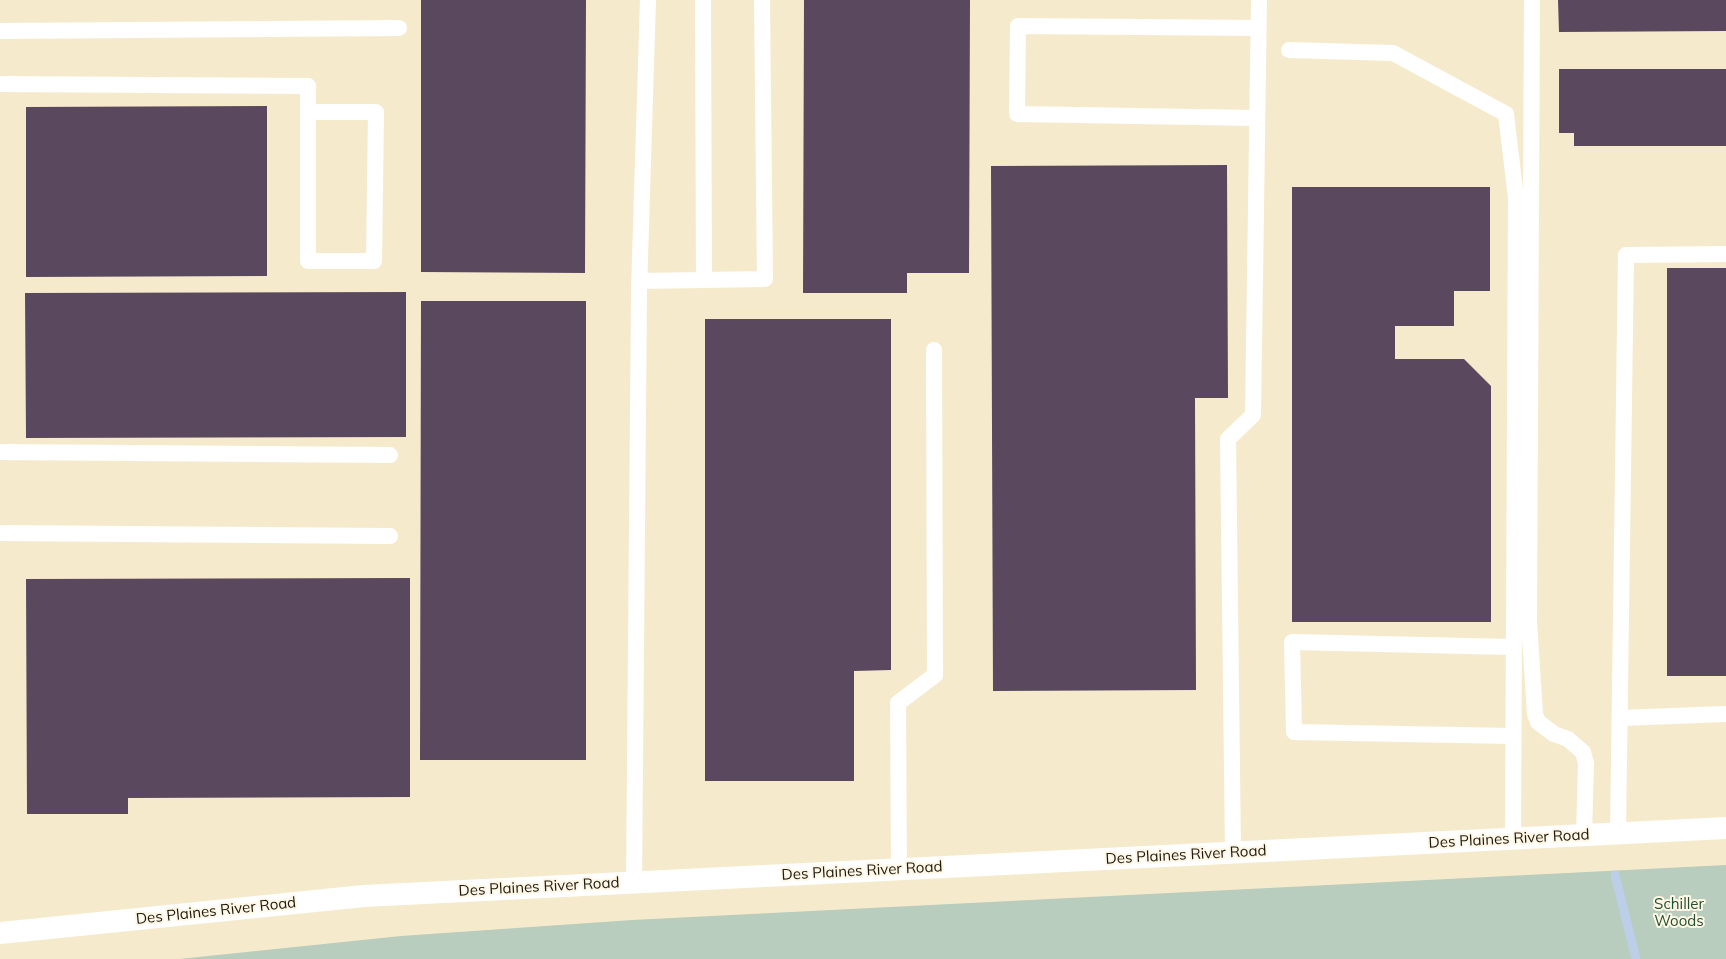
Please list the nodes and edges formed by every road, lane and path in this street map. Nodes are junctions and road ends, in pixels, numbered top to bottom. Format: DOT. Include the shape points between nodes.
graph roads {
  1 [pos="648,0"];
  2 [pos="704,0"];
  3 [pos="762,0"];
  4 [pos="1259,0"];
  5 [pos="1532,0"];
  6 [pos="399,28"];
  7 [pos="1259,28"];
  8 [pos="0,31"];
  9 [pos="1289,50"];
  10 [pos="0,84"];
  11 [pos="308,112"];
  12 [pos="1257,118"];
  13 [pos="1726,254"];
  14 [pos="704,280"];
  15 [pos="640,281"];
  16 [pos="934,350"];
  17 [pos="0,452"];
  18 [pos="390,455"];
  19 [pos="0,533"];
  20 [pos="390,536"];
  21 [pos="1514,647"];
  22 [pos="1726,714"];
  23 [pos="1620,718"];
  24 [pos="1513,736"];
  25 [pos="1726,828"];
  26 [pos="1618,833"];
  27 [pos="1584,835"];
  28 [pos="1513,838"];
  29 [pos="1233,852"];
  30 [pos="899,869"];
  31 [pos="634,883"];
  32 [pos="0,933"];
  1 -- 15 [label="lane"];
  2 -- 14 [label="lane"];
  3 -- 14 [label="lane" via="765,279"];
  4 -- 7 [label="lane"];
  5 -- 27 [label="lane" via="1529,630 1535,714 1538,722 1554,734 1568,739 1583,752 1586,763"];
  6 -- 8 [label="lane"];
  7 -- 12 [label="lane"];
  7 -- 12 [label="lane" via="1018,26 1017,114"];
  9 -- 21 [label="lane" via="1393,53 1506,114 1516,198"];
  10 -- 11 [label="lane" via="308,86"];
  11 -- 11 [label="lane" via="308,261 374,261 376,112"];
  12 -- 29 [label="lane" via="1253,415 1228,439"];
  13 -- 23 [label="lane" via="1626,255"];
  14 -- 15 [label="lane"];
  15 -- 31 [label="lane"];
  16 -- 30 [label="lane" via="935,675 898,703"];
  17 -- 18 [label="lane"];
  19 -- 20 [label="lane"];
  21 -- 24 [label="lane"];
  21 -- 24 [label="lane" via="1292,642 1294,732"];
  22 -- 23 [label="lane"];
  23 -- 26 [label="lane"];
  24 -- 28 [label="lane"];
  25 -- 26 [label="main road, Des Plaines River Road"];
  26 -- 27 [label="main road, Des Plaines River Road"];
  27 -- 28 [label="main road, Des Plaines River Road"];
  28 -- 29 [label="main road, Des Plaines River Road"];
  29 -- 30 [label="main road, Des Plaines River Road"];
  30 -- 31 [label="main road, Des Plaines River Road"];
  31 -- 32 [label="main road, Des Plaines River Road" via="364,896"];
}
